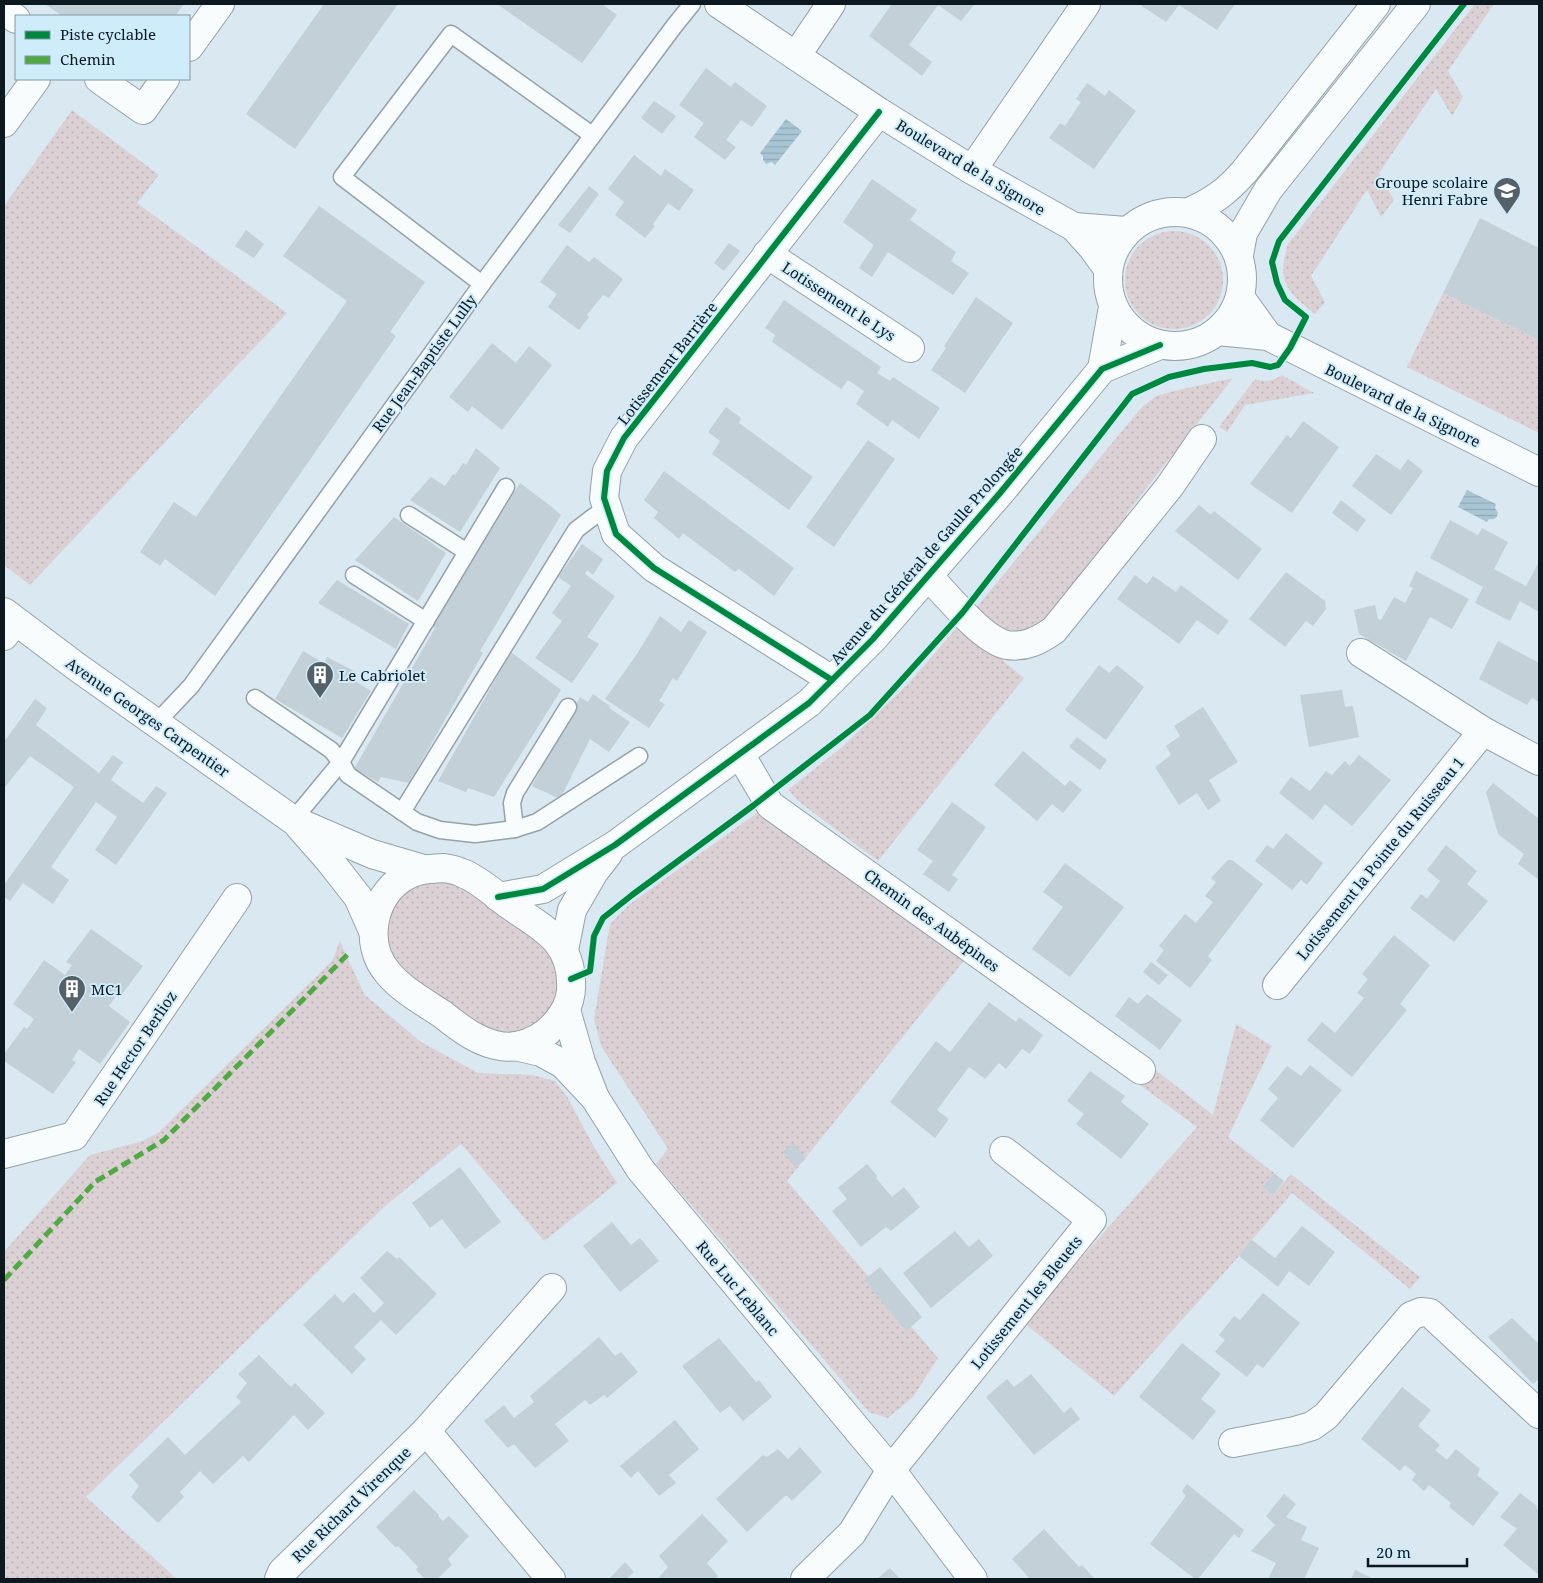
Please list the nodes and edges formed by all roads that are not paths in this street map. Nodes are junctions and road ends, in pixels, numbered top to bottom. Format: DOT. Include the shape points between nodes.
graph roads {
  1 [pos="220,4"];
  2 [pos="692,4"];
  3 [pos="719,4"];
  4 [pos="831,4"];
  5 [pos="1086,4"];
  6 [pos="1376,4"];
  7 [pos="1416,4"];
  8 [pos="4,10"];
  9 [pos="15,18"];
  10 [pos="190,46"];
  11 [pos="796,56"];
  12 [pos="35,80"];
  13 [pos="100,80"];
  14 [pos="164,80"];
  15 [pos="879,112"];
  16 [pos="4,123"];
  17 [pos="592,135"];
  18 [pos="972,170"];
  19 [pos="1189,212"];
  20 [pos="1074,227"];
  21 [pos="1126,231"];
  22 [pos="767,254"];
  23 [pos="1239,255"];
  24 [pos="1108,269"];
  25 [pos="482,284"];
  26 [pos="1240,297"];
  27 [pos="1114,307"];
  28 [pos="1218,332"];
  29 [pos="1268,336"];
  30 [pos="1160,345"];
  31 [pos="910,348"];
  32 [pos="1102,368"];
  33 [pos="1202,439"];
  34 [pos="1539,472"];
  35 [pos="506,487"];
  36 [pos="607,508"];
  37 [pos="409,515"];
  38 [pos="467,552"];
  39 [pos="354,575"];
  40 [pos="928,576"];
  41 [pos="426,621"];
  42 [pos="8,623"];
  43 [pos="1361,653"];
  44 [pos="832,680"];
  45 [pos="256,698"];
  46 [pos="568,707"];
  47 [pos="156,723"];
  48 [pos="1483,731"];
  49 [pos="740,754"];
  50 [pos="639,756"];
  51 [pos="1539,761"];
  52 [pos="341,762"];
  53 [pos="402,812"];
  54 [pos="293,820"];
  55 [pos="516,829"];
  56 [pos="616,845"];
  57 [pos="423,869"];
  58 [pos="498,897"];
  59 [pos="237,898"];
  60 [pos="373,931"];
  61 [pos="564,950"];
  62 [pos="1277,985"];
  63 [pos="566,1010"];
  64 [pos="515,1046"];
  65 [pos="1141,1070"];
  66 [pos="595,1098"];
  67 [pos="1004,1151"];
  68 [pos="4,1154"];
  69 [pos="552,1288"];
  70 [pos="1539,1414"];
  71 [pos="426,1431"];
  72 [pos="1233,1443"];
  73 [pos="890,1470"];
  74 [pos="279,1579"];
  75 [pos="551,1579"];
  76 [pos="805,1579"];
  77 [pos="972,1579"];
  1 -- 10 [label="street"];
  2 -- 17 [label="lane, Rue Jean-Baptiste Lully"];
  3 -- 11 [label="street, Boulevard de la Signore"];
  4 -- 11 [label="street"];
  5 -- 18 [label="street"];
  6 -- 19 [label="street" via="1228,190"];
  7 -- 23 [label="street" via="1268,190 1243,233"];
  8 -- 9 [label="street"];
  11 -- 15 [label="street, Boulevard de la Signore"];
  12 -- 16 [label="street"];
  13 -- 14 [label="street" via="143,110"];
  15 -- 18 [label="street, Boulevard de la Signore"];
  15 -- 22 [label="street, Lotissement Barrière"];
  17 -- 25 [label="lane, Rue Jean-Baptiste Lully"];
  17 -- 25 [label="lane" via="451,34 342,177"];
  18 -- 20 [label="street, Boulevard de la Signore"];
  19 -- 21 [label="street" via="1166,211 1145,218"];
  19 -- 23 [label="street" via="1210,220 1227,235"];
  20 -- 21 [label="street, Boulevard de la Signore"];
  20 -- 24 [label="street, Boulevard de la Signore"];
  21 -- 24 [label="street" via="1114,250"];
  22 -- 31 [label="street, Lotissement le Lys"];
  22 -- 36 [label="street, Lotissement Barrière" via="624,438 607,471 604,498"];
  23 -- 26 [label="street" via="1243,276"];
  24 -- 27 [label="street" via="1108,288"];
  25 -- 47 [label="lane, Rue Jean-Baptiste Lully" via="191,686"];
  26 -- 28 [label="street" via="1232,316"];
  26 -- 29 [label="street, Boulevard de la Signore"];
  27 -- 30 [label="street" via="1124,324 1140,337"];
  27 -- 32 [label="street, Avenue du Général de Gaulle Prolongée"];
  28 -- 29 [label="street, Boulevard de la Signore"];
  28 -- 30 [label="street" via="1187,345"];
  29 -- 34 [label="street, Boulevard de la Signore"];
  30 -- 32 [label="street, Avenue du Général de Gaulle Prolongée"];
  32 -- 40 [label="street, Avenue du Général de Gaulle Prolongée"];
  33 -- 40 [label="street, Avenue du Général de Gaulle Prolongée" via="1164,494 1054,630 1039,640 1021,645 1006,644 989,636"];
  35 -- 38 [label="lane"];
  36 -- 44 [label="street, Lotissement Barrière" via="616,534 654,568"];
  36 -- 53 [label="lane" via="576,530"];
  37 -- 38 [label="lane"];
  38 -- 41 [label="lane"];
  39 -- 41 [label="lane"];
  40 -- 44 [label="street, Avenue du Général de Gaulle Prolongée"];
  41 -- 52 [label="lane"];
  42 -- 47 [label="street, Avenue Georges Carpentier"];
  43 -- 48 [label="street"];
  44 -- 49 [label="street, Avenue du Général de Gaulle Prolongée" via="809,703"];
  45 -- 52 [label="lane" via="331,750"];
  46 -- 55 [label="lane" via="515,793 512,803"];
  47 -- 54 [label="street, Avenue Georges Carpentier"];
  48 -- 51 [label="street"];
  48 -- 62 [label="street, Lotissement la Pointe du Ruisseau 1"];
  49 -- 56 [label="street, Avenue du Général de Gaulle Prolongée"];
  49 -- 65 [label="street, Chemin des Aubépines" via="770,805"];
  50 -- 55 [label="lane" via="537,822"];
  52 -- 53 [label="lane" via="348,775"];
  52 -- 54 [label="lane"];
  53 -- 55 [label="lane" via="417,822 440,830 476,834"];
  54 -- 57 [label="street, Avenue Georges Carpentier" via="372,854"];
  54 -- 60 [label="street, Avenue Georges Carpentier" via="358,897"];
  56 -- 58 [label="street, Avenue du Général de Gaulle Prolongée" via="543,889"];
  56 -- 61 [label="street, Avenue du Général de Gaulle Prolongée" via="594,872 572,910"];
  57 -- 58 [label="street" via="444,868 464,873"];
  57 -- 60 [label="street" via="404,877 388,890 377,909"];
  58 -- 61 [label="street" via="551,934"];
  59 -- 68 [label="street, Rue Hector Berlioz" via="74,1136"];
  60 -- 64 [label="street, Rue Luc Leblanc" via="376,953 387,972 403,987 473,1036 493,1045"];
  61 -- 63 [label="street" via="571,970 572,991"];
  63 -- 64 [label="street" via="554,1027 536,1040"];
  63 -- 66 [label="street, Rue Luc Leblanc"];
  64 -- 66 [label="street, Rue Luc Leblanc" via="541,1052 562,1064"];
  66 -- 73 [label="street, Rue Luc Leblanc" via="640,1169"];
  67 -- 73 [label="street, Lotissement les Bleuets" via="1092,1220"];
  69 -- 71 [label="street, Rue Richard Virenque"];
  70 -- 72 [label="street" via="1430,1313 1421,1312 1411,1316 1326,1416 1312,1426"];
  71 -- 74 [label="street, Rue Richard Virenque" via="282,1572"];
  71 -- 75 [label="street"];
  73 -- 76 [label="street" via="852,1533"];
  73 -- 77 [label="street, Rue Luc Leblanc"];
}
